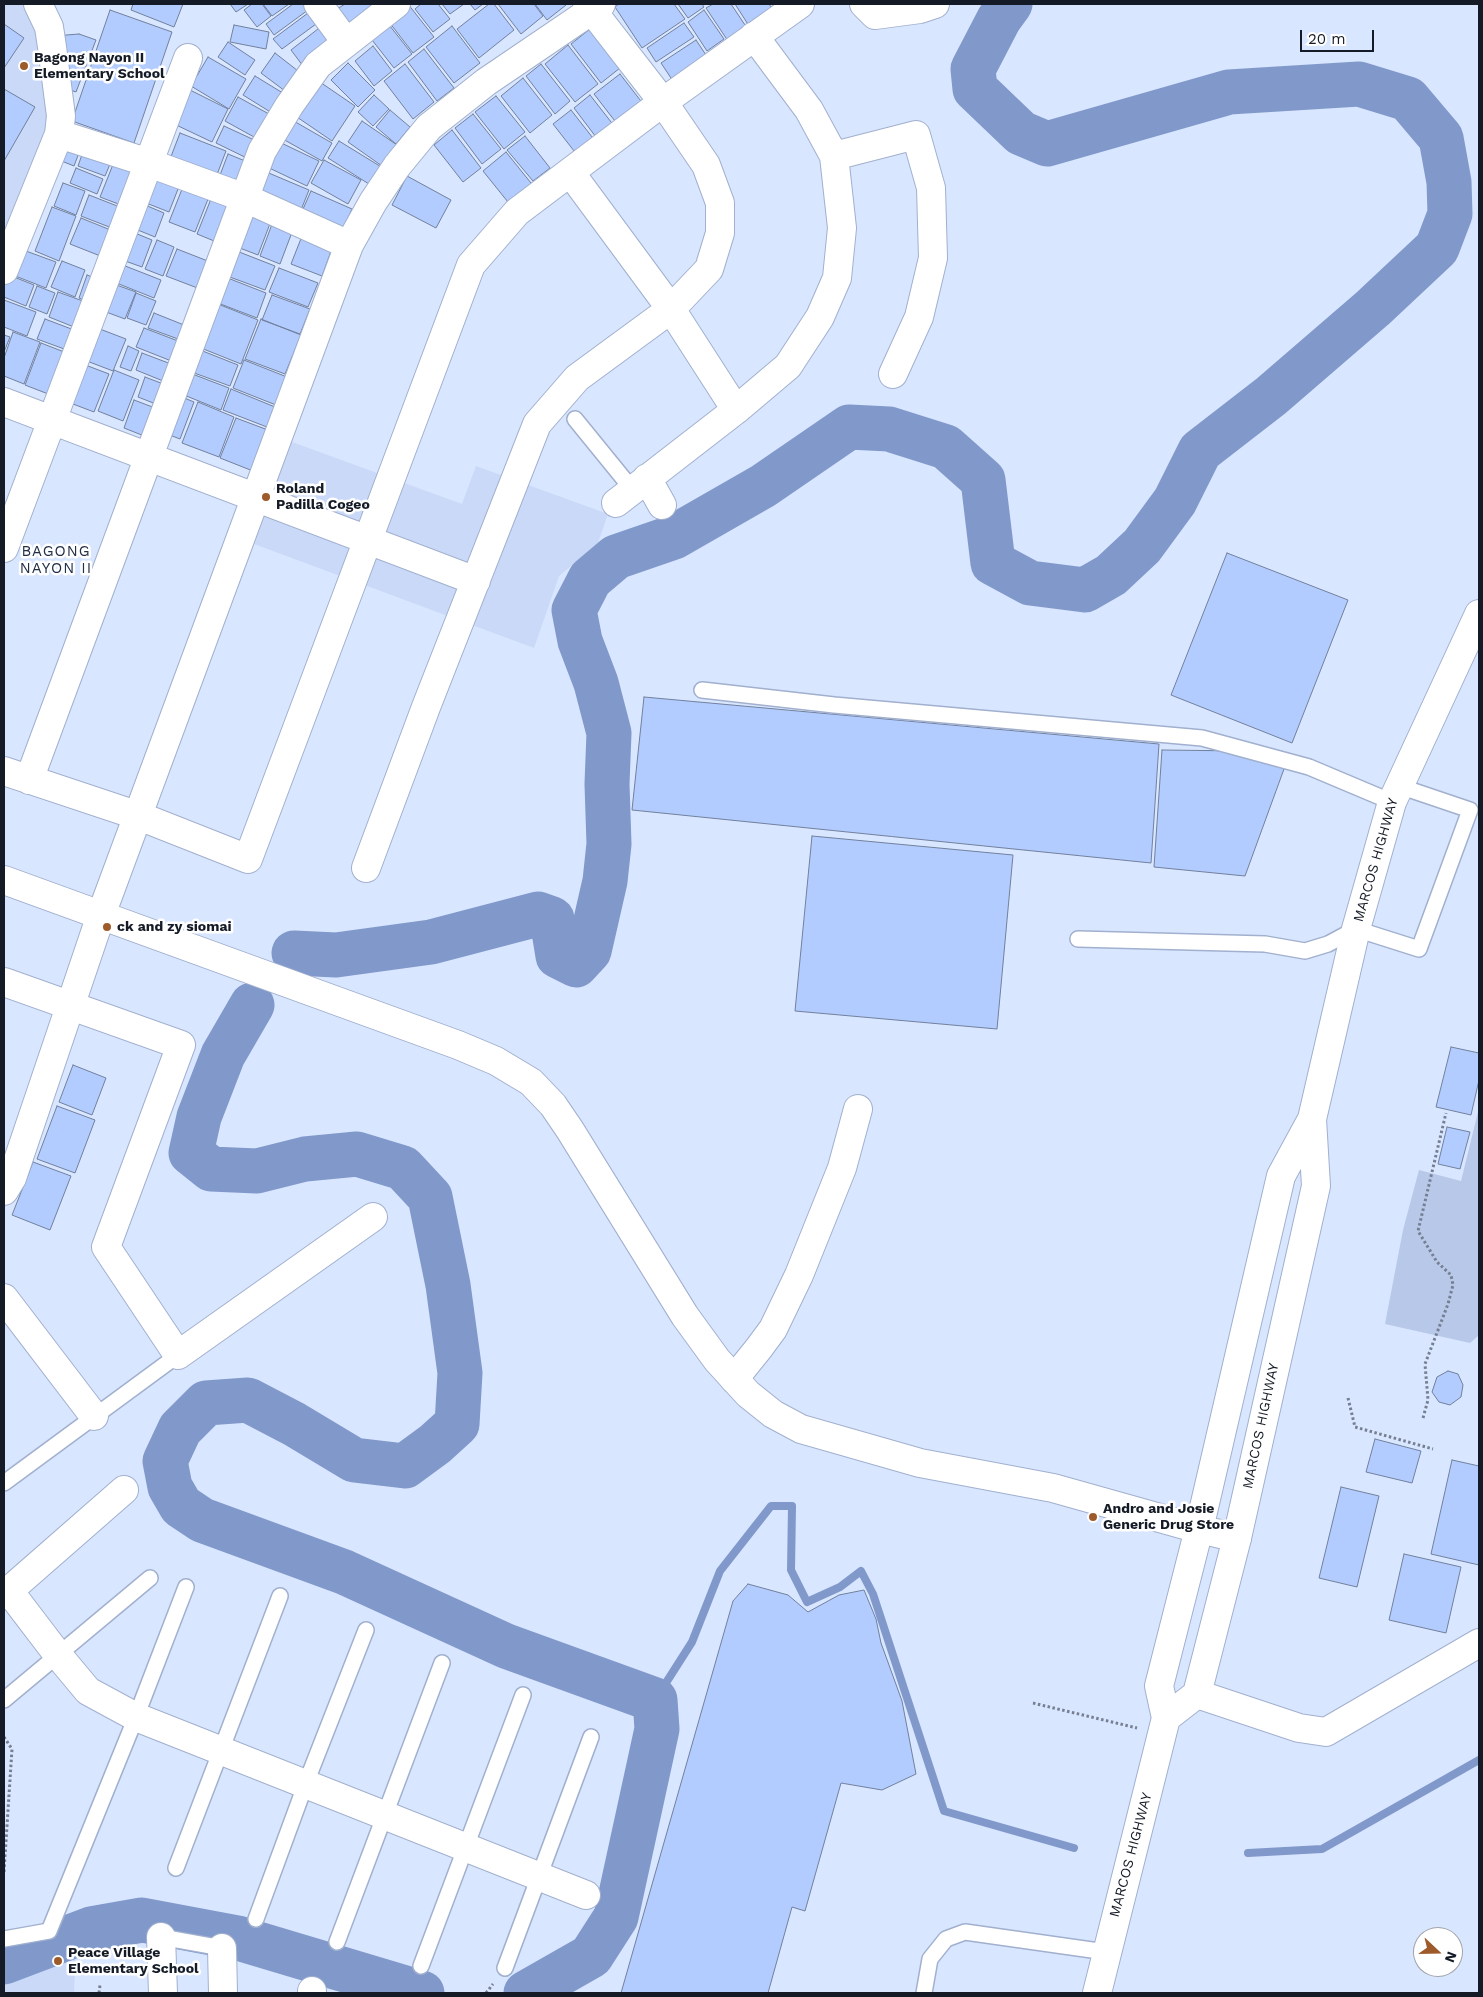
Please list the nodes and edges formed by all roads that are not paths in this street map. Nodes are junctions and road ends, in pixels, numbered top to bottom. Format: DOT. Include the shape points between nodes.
graph roads {
  1 [pos="38,4"];
  2 [pos="318,4"];
  3 [pos="396,4"];
  4 [pos="800,4"];
  5 [pos="864,4"];
  6 [pos="935,4"];
  7 [pos="593,6"];
  8 [pos="754,36"];
  9 [pos="346,42"];
  10 [pos="188,58"];
  11 [pos="663,102"];
  12 [pos="59,134"];
  13 [pos="834,156"];
  14 [pos="150,163"];
  15 [pos="570,172"];
  16 [pos="245,198"];
  17 [pos="349,245"];
  18 [pos="4,270"];
  19 [pos="671,309"];
  20 [pos="893,374"];
  21 [pos="4,402"];
  22 [pos="736,410"];
  23 [pos="575,419"];
  24 [pos="51,421"];
  25 [pos="149,458"];
  26 [pos="632,490"];
  27 [pos="255,499"];
  28 [pos="662,506"];
  29 [pos="369,540"];
  30 [pos="4,548"];
  31 [pos="476,581"];
  32 [pos="1479,614"];
  33 [pos="702,690"];
  34 [pos="4,772"];
  35 [pos="29,780"];
  36 [pos="1395,794"];
  37 [pos="139,816"];
  38 [pos="366,868"];
  39 [pos="4,880"];
  40 [pos="101,915"];
  41 [pos="1356,929"];
  42 [pos="1078,939"];
  43 [pos="4,982"];
  44 [pos="70,1006"];
  45 [pos="858,1110"];
  46 [pos="1312,1118"];
  47 [pos="4,1191"];
  48 [pos="373,1217"];
  49 [pos="4,1298"];
  50 [pos="178,1355"];
  51 [pos="734,1379"];
  52 [pos="94,1416"];
  53 [pos="4,1483"];
  54 [pos="124,1490"];
  55 [pos="1199,1529"];
  56 [pos="1237,1538"];
  57 [pos="150,1578"];
  58 [pos="186,1588"];
  59 [pos="7,1593"];
  60 [pos="280,1596"];
  61 [pos="366,1630"];
  62 [pos="1479,1643"];
  63 [pos="58,1655"];
  64 [pos="442,1663"];
  65 [pos="1197,1694"];
  66 [pos="523,1695"];
  67 [pos="4,1700"];
  68 [pos="136,1717"];
  69 [pos="1164,1726"];
  70 [pos="591,1737"];
  71 [pos="221,1750"];
  72 [pos="306,1783"];
  73 [pos="385,1815"];
  74 [pos="467,1848"];
  75 [pos="176,1868"];
  76 [pos="539,1876"];
  77 [pos="586,1896"];
  78 [pos="256,1919"];
  79 [pos="161,1937"];
  80 [pos="4,1939"];
  81 [pos="337,1942"];
  82 [pos="222,1948"];
  83 [pos="1106,1952"];
  84 [pos="421,1966"];
  85 [pos="505,1968"];
  86 [pos="163,1993"];
  87 [pos="223,1993"];
  88 [pos="924,1993"];
  89 [pos="1097,1993"];
  1 -- 12 [label="street" via="49,27 57,76 61,116"];
  2 -- 9 [label="street"];
  3 -- 9 [label="street"];
  4 -- 8 [label="street"];
  5 -- 6 [label="street" via="875,15 920,10"];
  7 -- 11 [label="street"];
  7 -- 17 [label="street" via="429,127 372,202"];
  8 -- 11 [label="street"];
  8 -- 13 [label="street" via="809,110"];
  9 -- 16 [label="street" via="318,65 288,106 262,151"];
  10 -- 14 [label="street"];
  11 -- 15 [label="street"];
  11 -- 19 [label="street" via="706,165 720,203 720,233 709,269"];
  12 -- 14 [label="street"];
  12 -- 18 [label="street"];
  13 -- 20 [label="street" via="916,136 930,188 933,258 919,317"];
  13 -- 22 [label="street" via="842,228 837,278 820,317 788,366"];
  14 -- 16 [label="street"];
  14 -- 24 [label="street"];
  15 -- 19 [label="street"];
  15 -- 29 [label="street" via="517,212 471,265"];
  16 -- 17 [label="street"];
  16 -- 25 [label="street"];
  17 -- 27 [label="street"];
  19 -- 22 [label="street"];
  19 -- 31 [label="street" via="577,378 537,424"];
  21 -- 24 [label="street"];
  22 -- 26 [label="street"];
  23 -- 26 [label="lane"];
  24 -- 25 [label="street"];
  24 -- 30 [label="street"];
  25 -- 27 [label="street"];
  25 -- 35 [label="street"];
  26 -- 28 [label="street"];
  27 -- 29 [label="street"];
  27 -- 37 [label="street"];
  29 -- 31 [label="street"];
  29 -- 37 [label="street" via="248,859"];
  31 -- 38 [label="street"];
  32 -- 36 [label="street, MARCOS HIGHWAY"];
  33 -- 36 [label="lane" via="1202,738"];
  34 -- 35 [label="street"];
  35 -- 37 [label="street"];
  36 -- 41 [label="street, MARCOS HIGHWAY"];
  36 -- 41 [label="lane" via="1470,810 1419,949"];
  37 -- 40 [label="street"];
  39 -- 40 [label="street"];
  40 -- 44 [label="street"];
  40 -- 51 [label="street" via="458,1045 496,1061 531,1082 553,1105 685,1316"];
  41 -- 42 [label="lane" via="1328,944 1305,951 1265,944"];
  41 -- 46 [label="street, MARCOS HIGHWAY"];
  43 -- 44 [label="street"];
  44 -- 47 [label="street" via="12,1178"];
  44 -- 50 [label="street" via="180,1045 106,1247"];
  45 -- 51 [label="street" via="842,1168 800,1275 773,1328"];
  46 -- 55 [label="street, MARCOS HIGHWAY" via="1281,1176"];
  46 -- 56 [label="street, MARCOS HIGHWAY" via="1316,1186"];
  48 -- 50 [label="street"];
  49 -- 52 [label="street"];
  50 -- 52 [label="lane"];
  51 -- 55 [label="street" via="773,1414 802,1429 920,1463 1053,1488"];
  52 -- 53 [label="lane"];
  54 -- 59 [label="street"];
  55 -- 56 [label="street"];
  55 -- 69 [label="street, MARCOS HIGHWAY" via="1159,1686"];
  56 -- 65 [label="street, MARCOS HIGHWAY"];
  57 -- 63 [label="lane"];
  58 -- 68 [label="lane"];
  59 -- 63 [label="street"];
  60 -- 71 [label="lane"];
  61 -- 72 [label="lane"];
  62 -- 65 [label="street" via="1326,1732 1299,1728"];
  63 -- 67 [label="lane"];
  63 -- 68 [label="street" via="88,1691"];
  64 -- 73 [label="lane"];
  65 -- 69 [label="street"];
  66 -- 74 [label="lane"];
  68 -- 71 [label="street"];
  68 -- 80 [label="lane" via="49,1931"];
  69 -- 83 [label="street, MARCOS HIGHWAY"];
  70 -- 76 [label="lane"];
  71 -- 72 [label="street"];
  71 -- 75 [label="lane"];
  72 -- 73 [label="street"];
  72 -- 78 [label="lane"];
  73 -- 74 [label="street"];
  73 -- 81 [label="lane"];
  74 -- 76 [label="street"];
  74 -- 84 [label="lane"];
  76 -- 77 [label="street"];
  76 -- 85 [label="lane"];
  79 -- 82 [label="lane"];
  79 -- 86 [label="street"];
  82 -- 87 [label="street"];
  83 -- 88 [label="lane" via="966,1932 946,1939 930,1959"];
  83 -- 89 [label="street, MARCOS HIGHWAY"];
}
